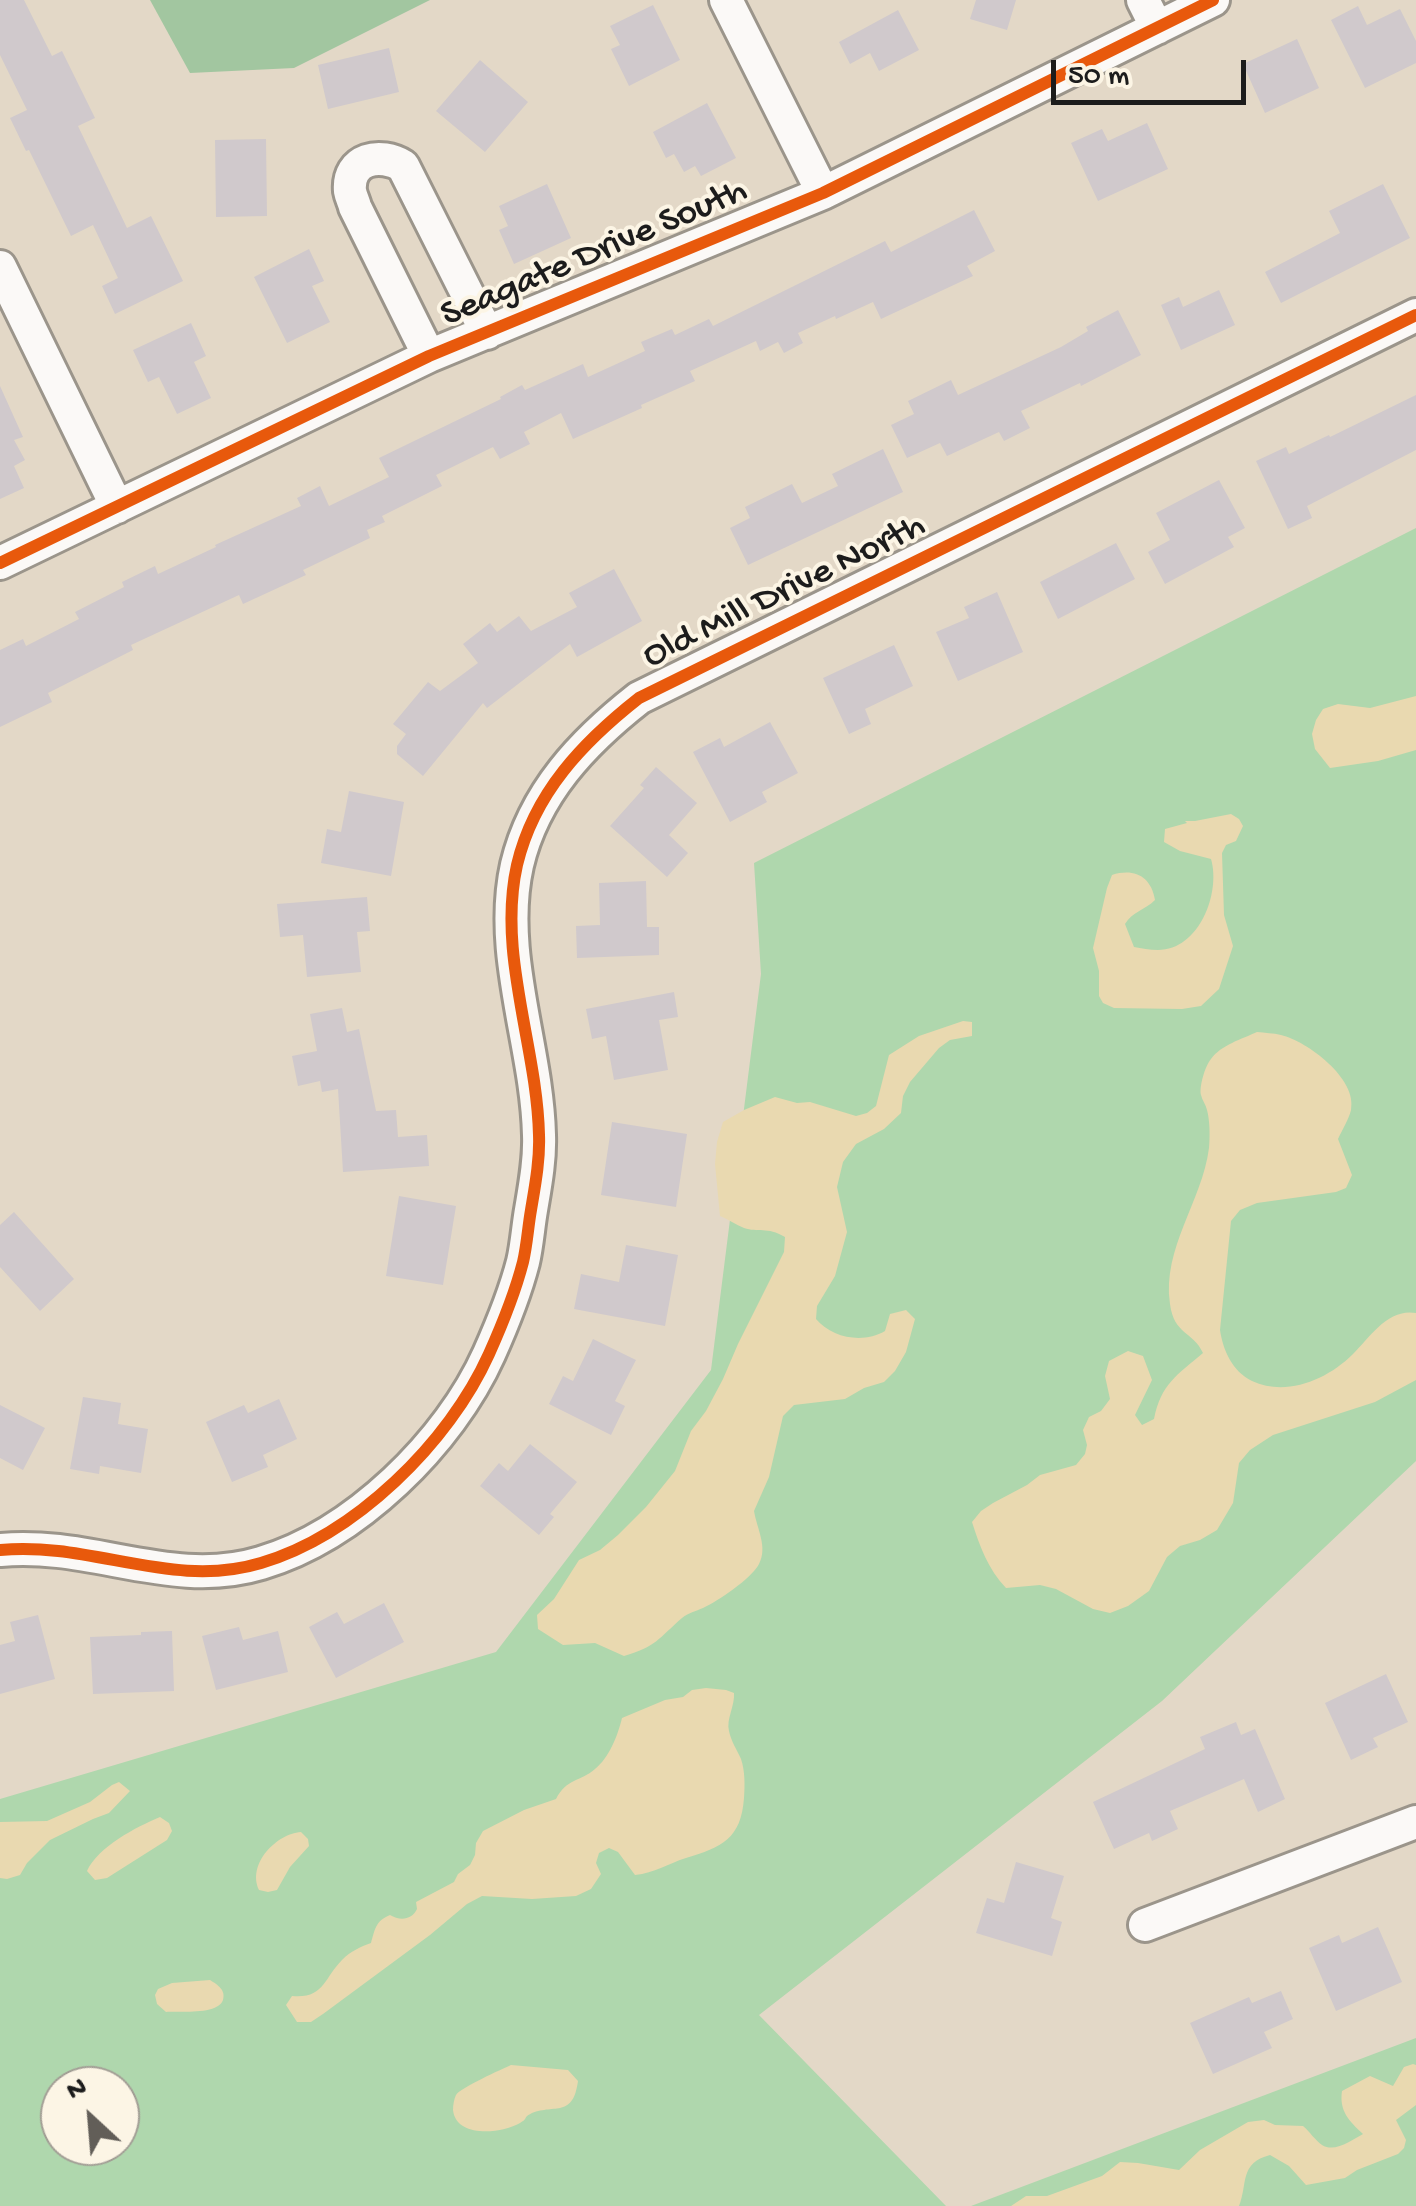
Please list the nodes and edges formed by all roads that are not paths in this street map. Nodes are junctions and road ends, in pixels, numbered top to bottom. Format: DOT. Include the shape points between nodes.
graph roads {
  1 [pos="726,0"];
  2 [pos="1213,0"];
  3 [pos="1150,14"];
  4 [pos="824,193"];
  5 [pos="0,267"];
  6 [pos="1416,315"];
  7 [pos="487,333"];
  8 [pos="429,356"];
  9 [pos="117,506"];
  10 [pos="0,563"];
  11 [pos="0,1550"];
  12 [pos="1416,1822"];
  13 [pos="1145,1925"];
  1 -- 4 [label="street"];
  2 -- 3 [label="street, Seagate Drive South"];
  3 -- 4 [label="street, Seagate Drive South"];
  4 -- 7 [label="street, Seagate Drive South"];
  5 -- 9 [label="street"];
  6 -- 11 [label="street, Old Mill Drive North" via="639,698 594,734 555,781 517,865 513,938 536,1090 535,1188 523,1262 505,1317 458,1406 385,1491 318,1538 258,1564 200,1573 70,1552"];
  7 -- 8 [label="street, Seagate Drive South"];
  7 -- 8 [label="street" via="403,166 391,159 366,161 352,179 355,207"];
  8 -- 9 [label="street, Seagate Drive South"];
  9 -- 10 [label="street, Seagate Drive South"];
  12 -- 13 [label="street"];
}
